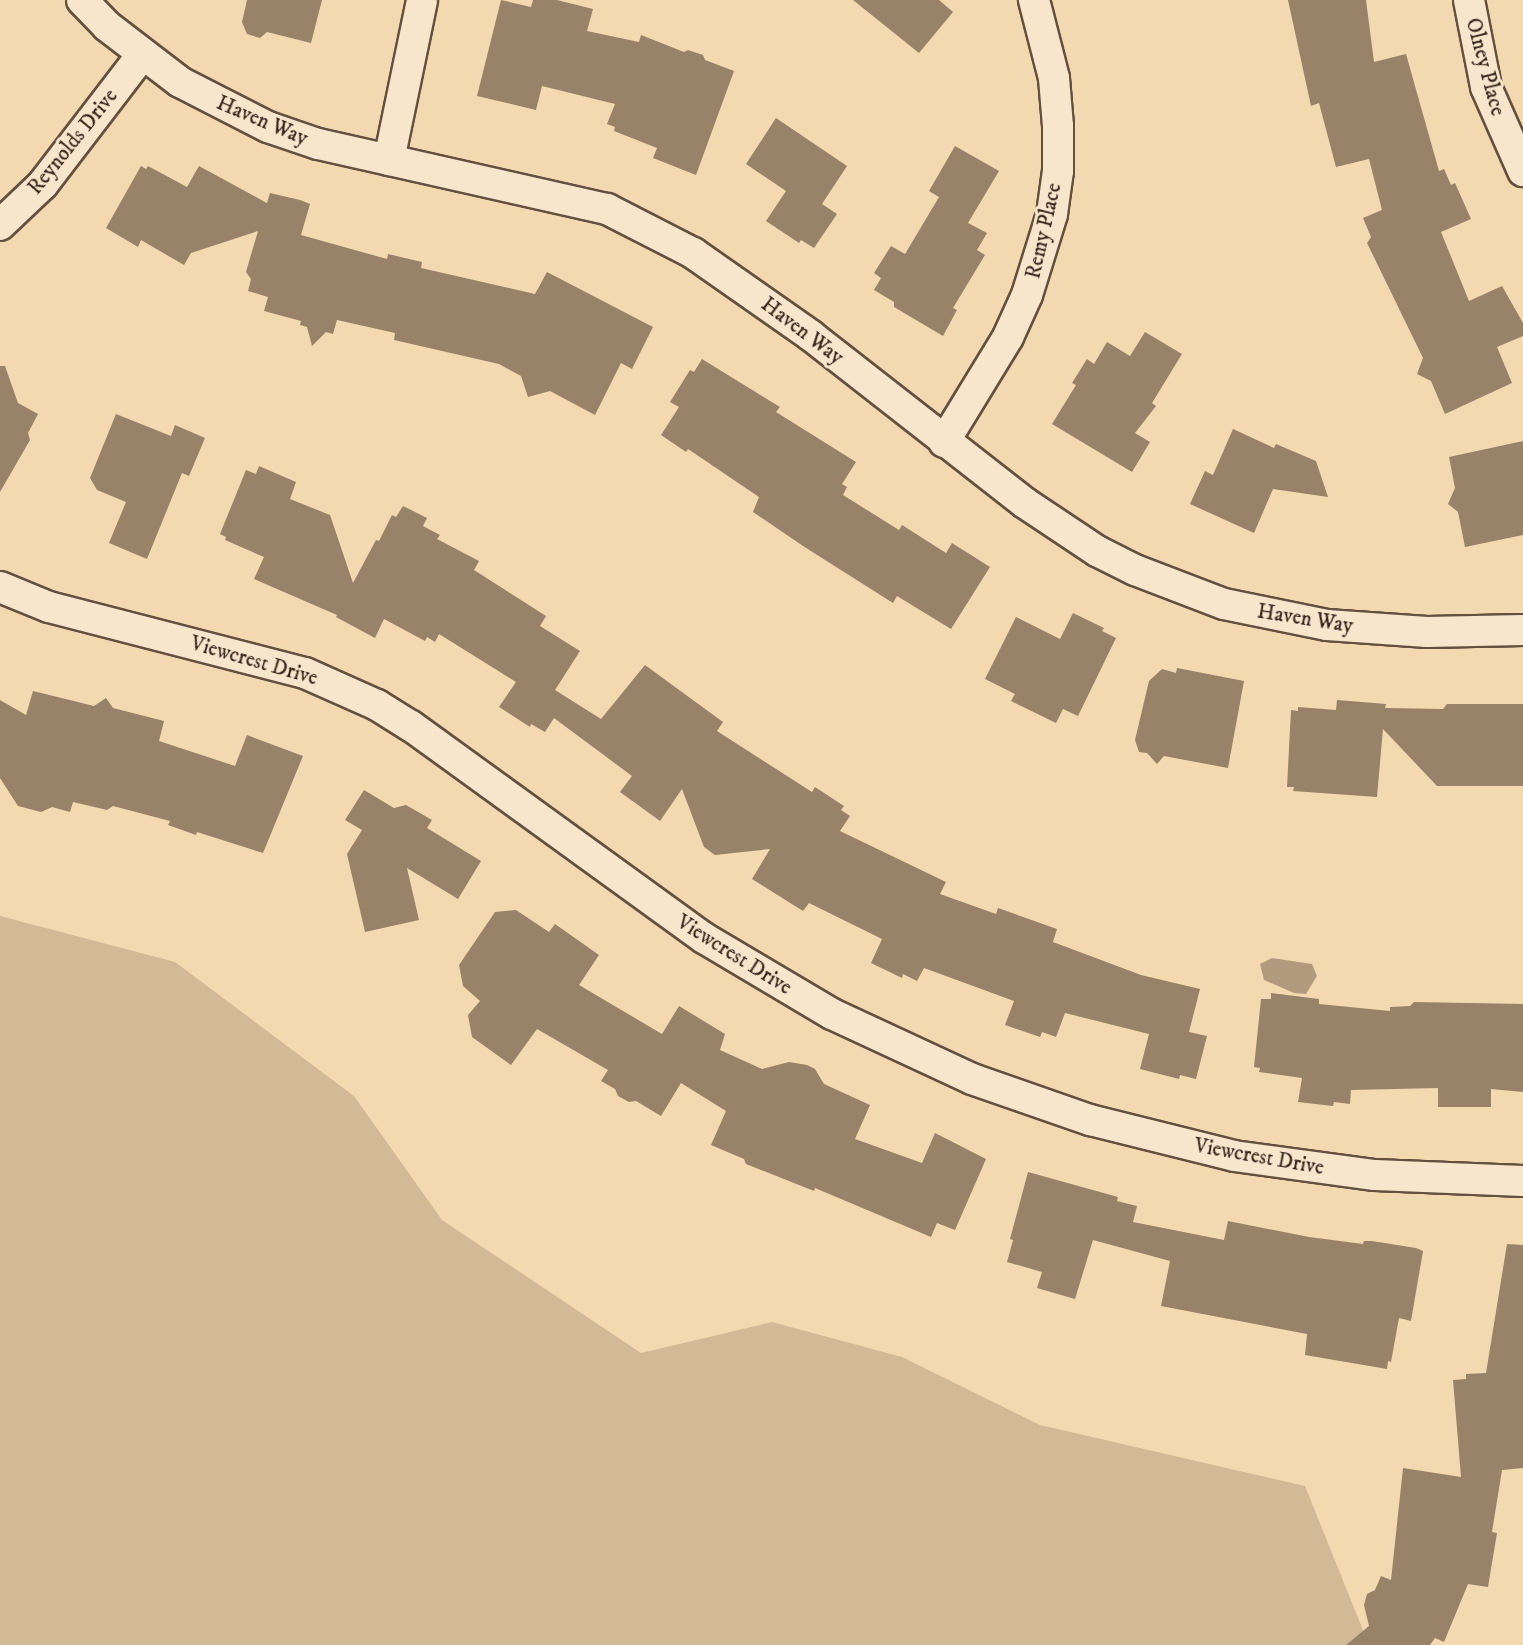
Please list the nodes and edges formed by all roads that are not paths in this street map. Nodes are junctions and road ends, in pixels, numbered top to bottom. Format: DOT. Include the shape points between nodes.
graph roads {
  1 [pos="82,0"];
  2 [pos="422,0"];
  3 [pos="1034,0"];
  4 [pos="1469,0"];
  5 [pos="142,55"];
  6 [pos="388,160"];
  7 [pos="1523,171"];
  8 [pos="0,225"];
  9 [pos="944,442"];
  10 [pos="0,587"];
  11 [pos="1523,630"];
  12 [pos="1523,1181"];
  1 -- 5 [label="street, Haven Way"];
  2 -- 6 [label="street"];
  3 -- 9 [label="street, Remy Place" via="1054,78 1058,125 1052,214 1027,295 1008,337"];
  4 -- 7 [label="street, Olney Place" via="1486,87"];
  5 -- 6 [label="street, Haven Way" via="221,105 268,127"];
  5 -- 8 [label="street, Reynolds Drive" via="43,184"];
  6 -- 9 [label="street, Haven Way" via="607,209 693,253 810,335"];
  9 -- 11 [label="street, Haven Way" via="1097,551 1145,575 1224,604 1364,629"];
  10 -- 12 [label="street, Viewcrest Drive" via="49,607 305,673 377,705 704,938 832,1014 972,1079 1090,1120 1234,1156 1375,1175"];
}
